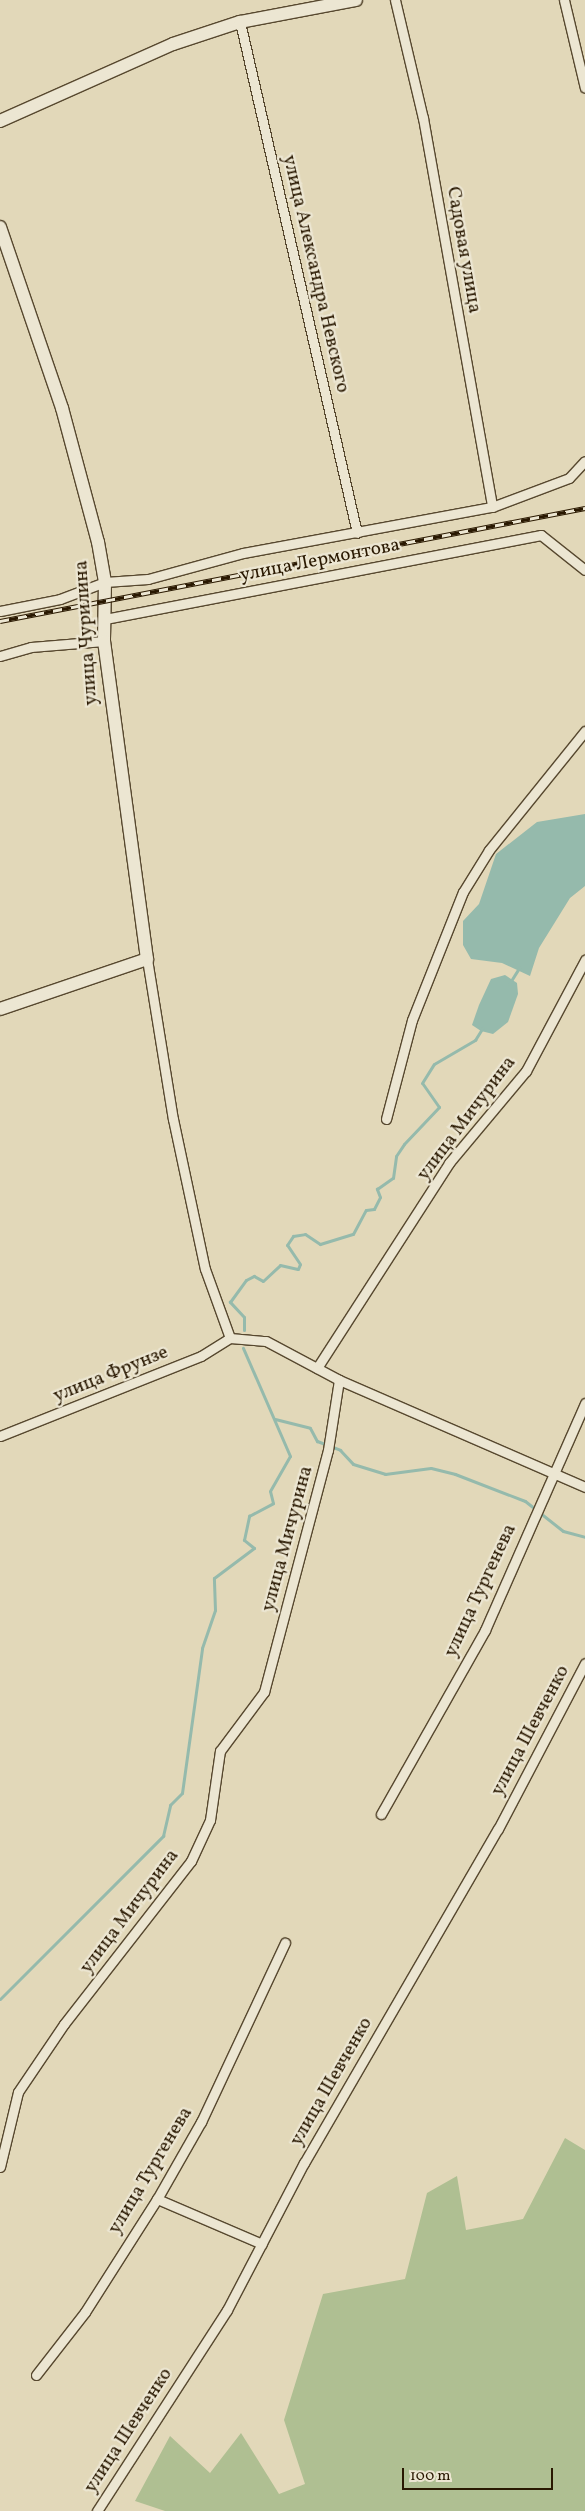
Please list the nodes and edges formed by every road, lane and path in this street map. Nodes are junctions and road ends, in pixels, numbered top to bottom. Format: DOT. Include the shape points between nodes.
graph roads {
  1 [pos="356,0"];
  2 [pos="395,0"];
  3 [pos="564,0"];
  4 [pos="240,22"];
  5 [pos="585,88"];
  6 [pos="0,121"];
  7 [pos="0,228"];
  8 [pos="585,461"];
  9 [pos="492,507"];
  10 [pos="357,533"];
  11 [pos="585,570"];
  12 [pos="105,582"];
  13 [pos="0,610"];
  14 [pos="105,619"];
  15 [pos="104,641"];
  16 [pos="0,656"];
  17 [pos="585,731"];
  18 [pos="147,958"];
  19 [pos="585,960"];
  20 [pos="0,1009"];
  21 [pos="386,1118"];
  22 [pos="230,1338"];
  23 [pos="318,1368"];
  24 [pos="339,1380"];
  25 [pos="585,1403"];
  26 [pos="0,1436"];
  27 [pos="552,1474"];
  28 [pos="585,1487"];
  29 [pos="585,1663"];
  30 [pos="382,1814"];
  31 [pos="285,1943"];
  32 [pos="0,2167"];
  33 [pos="157,2200"];
  34 [pos="262,2244"];
  35 [pos="36,2375"];
  36 [pos="97,2511"];
  1 -- 4 [label="street"];
  2 -- 9 [label="street, Садовая улица" via="423,118"];
  3 -- 5 [label="street"];
  4 -- 6 [label="street" via="173,44"];
  4 -- 10 [label="street, улица Александра Невского"];
  7 -- 12 [label="street, улица Чурилина" via="62,408"];
  8 -- 9 [label="street" via="568,478"];
  9 -- 10 [label="street"];
  10 -- 12 [label="street" via="243,553 148,579"];
  11 -- 14 [label="street, улица Лермонтова" via="541,535"];
  12 -- 13 [label="street" via="60,599"];
  12 -- 14 [label="street, улица Чурилина"];
  14 -- 15 [label="street, улица Чурилина"];
  15 -- 16 [label="street" via="31,647"];
  15 -- 18 [label="street, улица Чурилина"];
  17 -- 21 [label="street" via="489,850 463,892 412,1020"];
  18 -- 20 [label="street"];
  18 -- 22 [label="street" via="173,1119 201,1250"];
  19 -- 23 [label="street, улица Мичурина" via="526,1071 450,1163"];
  22 -- 23 [label="street" via="266,1341"];
  22 -- 26 [label="street, улица Фрунзе" via="201,1356"];
  23 -- 24 [label="street"];
  24 -- 27 [label="street"];
  24 -- 32 [label="street, улица Мичурина" via="328,1450 264,1692 220,1751 210,1820 191,1861 64,2024 18,2092"];
  25 -- 27 [label="street, улица Тургенева"];
  27 -- 28 [label="street"];
  27 -- 30 [label="street, улица Тургенева" via="485,1630"];
  29 -- 34 [label="street, улица Шевченко" via="498,1828"];
  31 -- 33 [label="street, улица Тургенева" via="201,2122"];
  33 -- 34 [label="street"];
  33 -- 35 [label="street, улица Тургенева" via="86,2312"];
  34 -- 36 [label="street, улица Шевченко" via="227,2310"];
}
